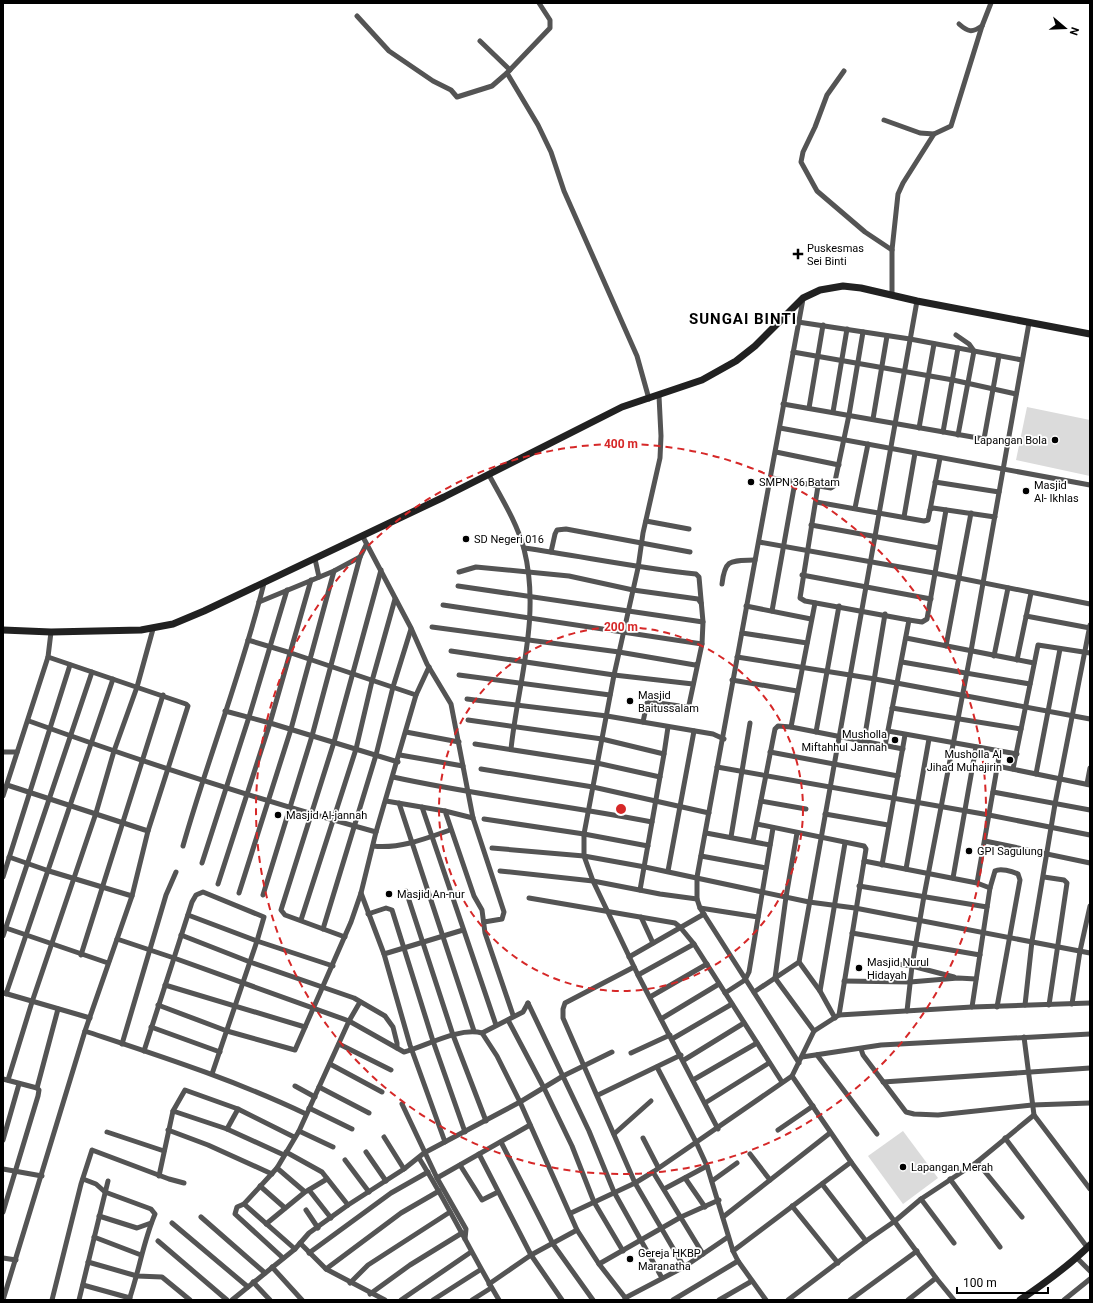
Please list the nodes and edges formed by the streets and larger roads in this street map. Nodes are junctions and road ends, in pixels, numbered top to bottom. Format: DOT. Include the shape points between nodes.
graph roads {
  1 [pos="539,3"];
  2 [pos="991,3"];
  3 [pos="357,16"];
  4 [pos="959,24"];
  5 [pos="982,26"];
  6 [pos="480,41"];
  7 [pos="508,71"];
  8 [pos="844,71"];
  9 [pos="884,120"];
  10 [pos="934,134"];
  11 [pos="892,250"];
  12 [pos="892,295"];
  13 [pos="803,298"];
  14 [pos="917,301"];
  15 [pos="798,322"];
  16 [pos="1029,323"];
  17 [pos="823,326"];
  18 [pos="847,329"];
  19 [pos="863,332"];
  20 [pos="1090,334"];
  21 [pos="956,335"];
  22 [pos="887,336"];
  23 [pos="910,339"];
  24 [pos="934,344"];
  25 [pos="958,348"];
  26 [pos="974,351"];
  27 [pos="793,352"];
  28 [pos="818,356"];
  29 [pos="999,356"];
  30 [pos="842,360"];
  31 [pos="1022,360"];
  32 [pos="857,364"];
  33 [pos="881,367"];
  34 [pos="905,372"];
  35 [pos="928,376"];
  36 [pos="952,380"];
  37 [pos="969,383"];
  38 [pos="994,388"];
  39 [pos="1016,394"];
  40 [pos="659,396"];
  41 [pos="649,399"];
  42 [pos="784,404"];
  43 [pos="809,408"];
  44 [pos="833,412"];
  45 [pos="849,415"];
  46 [pos="873,419"];
  47 [pos="896,423"];
  48 [pos="780,428"];
  49 [pos="919,428"];
  50 [pos="943,432"];
  51 [pos="958,435"];
  52 [pos="984,439"];
  53 [pos="843,440"];
  54 [pos="1007,443"];
  55 [pos="868,444"];
  56 [pos="892,449"];
  57 [pos="776,452"];
  58 [pos="915,453"];
  59 [pos="940,458"];
  60 [pos="839,465"];
  61 [pos="1003,469"];
  62 [pos="489,475"];
  63 [pos="772,478"];
  64 [pos="795,482"];
  65 [pos="935,482"];
  66 [pos="1090,485"];
  67 [pos="818,486"];
  68 [pos="999,492"];
  69 [pos="816,502"];
  70 [pos="855,508"];
  71 [pos="930,510"];
  72 [pos="946,510"];
  73 [pos="880,513"];
  74 [pos="970,513"];
  75 [pos="995,517"];
  76 [pos="904,518"];
  77 [pos="646,520"];
  78 [pos="811,525"];
  79 [pos="689,529"];
  80 [pos="875,536"];
  81 [pos="363,537"];
  82 [pos="759,542"];
  83 [pos="642,544"];
  84 [pos="366,545"];
  85 [pos="784,546"];
  86 [pos="524,548"];
  87 [pos="939,548"];
  88 [pos="807,550"];
  89 [pos="551,552"];
  90 [pos="690,552"];
  91 [pos="360,558"];
  92 [pos="315,559"];
  93 [pos="755,560"];
  94 [pos="870,561"];
  95 [pos="638,568"];
  96 [pos="381,570"];
  97 [pos="334,571"];
  98 [pos="458,572"];
  99 [pos="529,573"];
  100 [pos="934,573"];
  101 [pos="802,575"];
  102 [pos="319,577"];
  103 [pos="959,578"];
  104 [pos="311,580"];
  105 [pos="264,583"];
  106 [pos="983,583"];
  107 [pos="722,584"];
  108 [pos="458,586"];
  109 [pos="866,587"];
  110 [pos="1008,588"];
  111 [pos="287,590"];
  112 [pos="633,590"];
  113 [pos="1031,593"];
  114 [pos="531,595"];
  115 [pos="395,599"];
  116 [pos="931,599"];
  117 [pos="259,602"];
  118 [pos="701,603"];
  119 [pos="815,603"];
  120 [pos="1090,604"];
  121 [pos="443,605"];
  122 [pos="746,606"];
  123 [pos="839,606"];
  124 [pos="628,611"];
  125 [pos="772,611"];
  126 [pos="862,611"];
  127 [pos="885,614"];
  128 [pos="1026,616"];
  129 [pos="530,618"];
  130 [pos="811,618"];
  131 [pos="909,620"];
  132 [pos="703,622"];
  133 [pos="432,627"];
  134 [pos="1090,627"];
  135 [pos="411,628"];
  136 [pos="153,629"];
  137 [pos="3,630"];
  138 [pos="625,631"];
  139 [pos="51,632"];
  140 [pos="742,633"];
  141 [pos="906,638"];
  142 [pos="528,639"];
  143 [pos="248,640"];
  144 [pos="807,643"];
  145 [pos="702,644"];
  146 [pos="946,646"];
  147 [pos="270,648"];
  148 [pos="1060,649"];
  149 [pos="451,651"];
  150 [pos="619,652"];
  151 [pos="971,652"];
  152 [pos="1088,652"];
  153 [pos="291,653"];
  154 [pos="994,656"];
  155 [pos="737,657"];
  156 [pos="48,658"];
  157 [pos="311,660"];
  158 [pos="1017,660"];
  159 [pos="524,662"];
  160 [pos="902,662"];
  161 [pos="1034,663"];
  162 [pos="697,664"];
  163 [pos="70,665"];
  164 [pos="331,667"];
  165 [pos="429,667"];
  166 [pos="802,667"];
  167 [pos="827,671"];
  168 [pos="92,672"];
  169 [pos="967,673"];
  170 [pos="353,674"];
  171 [pos="459,675"];
  172 [pos="614,675"];
  173 [pos="850,675"];
  174 [pos="113,679"];
  175 [pos="875,679"];
  176 [pos="732,680"];
  177 [pos="372,681"];
  178 [pos="897,683"];
  179 [pos="522,684"];
  180 [pos="693,684"];
  181 [pos="1030,684"];
  182 [pos="137,687"];
  183 [pos="393,687"];
  184 [pos="797,690"];
  185 [pos="163,695"];
  186 [pos="416,695"];
  187 [pos="610,695"];
  188 [pos="963,695"];
  189 [pos="467,699"];
  190 [pos="517,706"];
  191 [pos="1026,706"];
  192 [pos="892,708"];
  193 [pos="225,711"];
  194 [pos="1048,711"];
  195 [pos="1073,715"];
  196 [pos="607,716"];
  197 [pos="249,717"];
  198 [pos="958,719"];
  199 [pos="1090,719"];
  200 [pos="468,720"];
  201 [pos="29,721"];
  202 [pos="270,722"];
  203 [pos="643,722"];
  204 [pos="750,723"];
  205 [pos="514,727"];
  206 [pos="668,727"];
  207 [pos="791,727"];
  208 [pos="49,728"];
  209 [pos="291,729"];
  210 [pos="1021,729"];
  211 [pos="694,731"];
  212 [pos="888,731"];
  213 [pos="406,732"];
  214 [pos="816,732"];
  215 [pos="905,734"];
  216 [pos="70,736"];
  217 [pos="312,736"];
  218 [pos="839,737"];
  219 [pos="602,739"];
  220 [pos="724,739"];
  221 [pos="929,739"];
  222 [pos="864,741"];
  223 [pos="334,742"];
  224 [pos="459,742"];
  225 [pos="91,743"];
  226 [pos="954,743"];
  227 [pos="475,744"];
  228 [pos="885,746"];
  229 [pos="976,747"];
  230 [pos="356,748"];
  231 [pos="511,749"];
  232 [pos="903,749"];
  233 [pos="114,751"];
  234 [pos="1000,751"];
  235 [pos="3,752"];
  236 [pos="17,752"];
  237 [pos="770,752"];
  238 [pos="664,754"];
  239 [pos="1017,754"];
  240 [pos="376,755"];
  241 [pos="400,755"];
  242 [pos="142,759"];
  243 [pos="398,762"];
  244 [pos="597,764"];
  245 [pos="833,764"];
  246 [pos="463,766"];
  247 [pos="997,766"];
  248 [pos="717,767"];
  249 [pos="168,768"];
  250 [pos="480,768"];
  251 [pos="1090,768"];
  252 [pos="1013,769"];
  253 [pos="742,770"];
  254 [pos="3,774"];
  255 [pos="10,774"];
  256 [pos="1036,774"];
  257 [pos="766,776"];
  258 [pos="898,776"];
  259 [pos="393,777"];
  260 [pos="660,777"];
  261 [pos="202,779"];
  262 [pos="1060,779"];
  263 [pos="1088,784"];
  264 [pos="7,785"];
  265 [pos="227,786"];
  266 [pos="593,787"];
  267 [pos="830,787"];
  268 [pos="30,792"];
  269 [pos="467,792"];
  270 [pos="993,792"];
  271 [pos="247,793"];
  272 [pos="3,796"];
  273 [pos="49,797"];
  274 [pos="893,799"];
  275 [pos="656,800"];
  276 [pos="269,801"];
  277 [pos="386,801"];
  278 [pos="761,801"];
  279 [pos="399,803"];
  280 [pos="917,803"];
  281 [pos="71,804"];
  282 [pos="1055,804"];
  283 [pos="680,806"];
  284 [pos="942,806"];
  285 [pos="422,807"];
  286 [pos="290,808"];
  287 [pos="588,809"];
  288 [pos="806,809"];
  289 [pos="1090,810"];
  290 [pos="445,811"];
  291 [pos="965,811"];
  292 [pos="96,813"];
  293 [pos="709,813"];
  294 [pos="312,814"];
  295 [pos="826,814"];
  296 [pos="989,815"];
  297 [pos="473,818"];
  298 [pos="484,819"];
  299 [pos="334,821"];
  300 [pos="652,822"];
  301 [pos="124,823"];
  302 [pos="757,824"];
  303 [pos="888,825"];
  304 [pos="354,826"];
  305 [pos="1052,827"];
  306 [pos="773,828"];
  307 [pos="450,830"];
  308 [pos="148,831"];
  309 [pos="376,832"];
  310 [pos="706,833"];
  311 [pos="797,833"];
  312 [pos="584,834"];
  313 [pos="1090,835"];
  314 [pos="432,836"];
  315 [pos="731,837"];
  316 [pos="821,838"];
  317 [pos="753,841"];
  318 [pos="985,841"];
  319 [pos="412,843"];
  320 [pos="845,843"];
  321 [pos="770,845"];
  322 [pos="183,846"];
  323 [pos="372,846"];
  324 [pos="648,846"];
  325 [pos="492,848"];
  326 [pos="1047,853"];
  327 [pos="584,856"];
  328 [pos="701,856"];
  329 [pos="9,857"];
  330 [pos="864,861"];
  331 [pos="1090,863"];
  332 [pos="27,864"];
  333 [pos="202,864"];
  334 [pos="882,865"];
  335 [pos="644,866"];
  336 [pos="766,868"];
  337 [pos="906,870"];
  338 [pos="49,871"];
  339 [pos="500,871"];
  340 [pos="176,872"];
  341 [pos="668,872"];
  342 [pos="929,874"];
  343 [pos="3,877"];
  344 [pos="697,877"];
  345 [pos="1044,877"];
  346 [pos="75,878"];
  347 [pos="953,878"];
  348 [pos="593,881"];
  349 [pos="977,882"];
  350 [pos="218,884"];
  351 [pos="859,886"];
  352 [pos="103,887"];
  353 [pos="990,888"];
  354 [pos="640,890"];
  355 [pos="406,891"];
  356 [pos="762,892"];
  357 [pos="239,893"];
  358 [pos="361,893"];
  359 [pos="263,895"];
  360 [pos="132,896"];
  361 [pos="924,896"];
  362 [pos="786,897"];
  363 [pos="529,898"];
  364 [pos="697,899"];
  365 [pos="809,902"];
  366 [pos="834,906"];
  367 [pos="1090,906"];
  368 [pos="700,908"];
  369 [pos="855,908"];
  370 [pos="987,908"];
  371 [pos="607,910"];
  372 [pos="368,914"];
  373 [pos="704,914"];
  374 [pos="188,915"];
  375 [pos="641,917"];
  376 [pos="758,917"];
  377 [pos="301,920"];
  378 [pos="921,920"];
  379 [pos="484,922"];
  380 [pos="680,927"];
  381 [pos="4,928"];
  382 [pos="323,929"];
  383 [pos="463,930"];
  384 [pos="1087,930"];
  385 [pos="852,933"];
  386 [pos="984,933"];
  387 [pos="182,935"];
  388 [pos="3,936"];
  389 [pos="27,936"];
  390 [pos="443,936"];
  391 [pos="345,937"];
  392 [pos="1008,938"];
  393 [pos="117,939"];
  394 [pos="257,941"];
  395 [pos="1032,941"];
  396 [pos="423,942"];
  397 [pos="654,943"];
  398 [pos="916,943"];
  399 [pos="694,944"];
  400 [pos="52,945"];
  401 [pos="1057,945"];
  402 [pos="403,948"];
  403 [pos="150,950"];
  404 [pos="1080,951"];
  405 [pos="1090,953"];
  406 [pos="384,954"];
  407 [pos="80,955"];
  408 [pos="980,955"];
  409 [pos="629,957"];
  410 [pos="174,958"];
  411 [pos="250,962"];
  412 [pos="799,962"];
  413 [pos="882,962"];
  414 [pos="108,963"];
  415 [pos="707,964"];
  416 [pos="332,966"];
  417 [pos="912,966"];
  418 [pos="634,967"];
  419 [pos="638,975"];
  420 [pos="775,978"];
  421 [pos="958,978"];
  422 [pos="976,979"];
  423 [pos="746,980"];
  424 [pos="844,981"];
  425 [pos="910,982"];
  426 [pos="242,984"];
  427 [pos="719,984"];
  428 [pos="165,985"];
  429 [pos="323,988"];
  430 [pos="820,991"];
  431 [pos="754,992"];
  432 [pos="5,993"];
  433 [pos="725,993"];
  434 [pos="650,997"];
  435 [pos="32,1002"];
  436 [pos="360,1002"];
  437 [pos="1090,1003"];
  438 [pos="732,1004"];
  439 [pos="1072,1004"];
  440 [pos="158,1005"];
  441 [pos="1025,1005"];
  442 [pos="1049,1005"];
  443 [pos="235,1006"];
  444 [pos="972,1007"];
  445 [pos="997,1007"];
  446 [pos="58,1009"];
  447 [pos="314,1009"];
  448 [pos="907,1011"];
  449 [pos="513,1015"];
  450 [pos="837,1016"];
  451 [pos="90,1018"];
  452 [pos="661,1019"];
  453 [pos="508,1020"];
  454 [pos="349,1021"];
  455 [pos="744,1023"];
  456 [pos="496,1025"];
  457 [pos="151,1027"];
  458 [pos="305,1028"];
  459 [pos="474,1030"];
  460 [pos="814,1030"];
  461 [pos="85,1031"];
  462 [pos="226,1031"];
  463 [pos="482,1033"];
  464 [pos="1090,1034"];
  465 [pos="453,1035"];
  466 [pos="671,1037"];
  467 [pos="1024,1037"];
  468 [pos="433,1041"];
  469 [pos="757,1043"];
  470 [pos="122,1044"];
  471 [pos="340,1044"];
  472 [pos="397,1048"];
  473 [pos="861,1049"];
  474 [pos="412,1050"];
  475 [pos="144,1051"];
  476 [pos="220,1052"];
  477 [pos="612,1052"];
  478 [pos="631,1053"];
  479 [pos="817,1055"];
  480 [pos="682,1057"];
  481 [pos="802,1057"];
  482 [pos="769,1063"];
  483 [pos="799,1063"];
  484 [pos="330,1064"];
  485 [pos="585,1065"];
  486 [pos="657,1067"];
  487 [pos="1090,1068"];
  488 [pos="391,1070"];
  489 [pos="1028,1072"];
  490 [pos="212,1074"];
  491 [pos="563,1076"];
  492 [pos="792,1076"];
  493 [pos="5,1080"];
  494 [pos="693,1080"];
  495 [pos="782,1082"];
  496 [pos="883,1082"];
  497 [pos="19,1084"];
  498 [pos="295,1086"];
  499 [pos="319,1087"];
  500 [pos="37,1088"];
  501 [pos="544,1088"];
  502 [pos="382,1092"];
  503 [pos="598,1095"];
  504 [pos="315,1097"];
  505 [pos="651,1101"];
  506 [pos="520,1102"];
  507 [pos="705,1103"];
  508 [pos="1090,1103"];
  509 [pos="402,1104"];
  510 [pos="1032,1105"];
  511 [pos="813,1106"];
  512 [pos="309,1108"];
  513 [pos="238,1109"];
  514 [pos="173,1111"];
  515 [pos="369,1113"];
  516 [pos="306,1114"];
  517 [pos="1034,1115"];
  518 [pos="486,1121"];
  519 [pos="530,1125"];
  520 [pos="227,1129"];
  521 [pos="352,1129"];
  522 [pos="718,1129"];
  523 [pos="168,1130"];
  524 [pos="778,1130"];
  525 [pos="299,1131"];
  526 [pos="107,1132"];
  527 [pos="465,1132"];
  528 [pos="830,1133"];
  529 [pos="614,1134"];
  530 [pos="877,1134"];
  531 [pos="294,1137"];
  532 [pos="384,1137"];
  533 [pos="643,1138"];
  534 [pos="1005,1138"];
  535 [pos="3,1140"];
  536 [pos="445,1142"];
  537 [pos="501,1142"];
  538 [pos="696,1142"];
  539 [pos="333,1147"];
  540 [pos="164,1151"];
  541 [pos="366,1152"];
  542 [pos="285,1153"];
  543 [pos="424,1153"];
  544 [pos="479,1154"];
  545 [pos="750,1154"];
  546 [pos="419,1158"];
  547 [pos="345,1160"];
  548 [pos="851,1162"];
  549 [pos="977,1162"];
  550 [pos="737,1163"];
  551 [pos="460,1165"];
  552 [pos="707,1166"];
  553 [pos="658,1167"];
  554 [pos="277,1168"];
  555 [pos="3,1169"];
  556 [pos="404,1169"];
  557 [pos="15,1172"];
  558 [pos="428,1172"];
  559 [pos="653,1172"];
  560 [pos="272,1174"];
  561 [pos="42,1176"];
  562 [pos="159,1176"];
  563 [pos="437,1178"];
  564 [pos="685,1178"];
  565 [pos="83,1179"];
  566 [pos="327,1179"];
  567 [pos="950,1179"];
  568 [pos="770,1180"];
  569 [pos="108,1181"];
  570 [pos="386,1181"];
  571 [pos="712,1181"];
  572 [pos="184,1183"];
  573 [pos="635,1183"];
  574 [pos="822,1184"];
  575 [pos="260,1186"];
  576 [pos="1090,1189"];
  577 [pos="664,1190"];
  578 [pos="307,1191"];
  579 [pos="439,1191"];
  580 [pos="105,1192"];
  581 [pos="369,1192"];
  582 [pos="498,1192"];
  583 [pos="614,1192"];
  584 [pos="921,1199"];
  585 [pos="719,1200"];
  586 [pos="594,1202"];
  587 [pos="244,1204"];
  588 [pos="348,1205"];
  589 [pos="705,1206"];
  590 [pos="792,1206"];
  591 [pos="285,1208"];
  592 [pos="306,1210"];
  593 [pos="3,1212"];
  594 [pos="450,1212"];
  595 [pos="571,1213"];
  596 [pos="99,1216"];
  597 [pos="201,1217"];
  598 [pos="681,1217"];
  599 [pos="723,1217"];
  600 [pos="1022,1217"];
  601 [pos="331,1218"];
  602 [pos="895,1221"];
  603 [pos="172,1223"];
  604 [pos="151,1224"];
  605 [pos="266,1224"];
  606 [pos="318,1228"];
  607 [pos="661,1228"];
  608 [pos="578,1230"];
  609 [pos="462,1233"];
  610 [pos="94,1237"];
  611 [pos="728,1237"];
  612 [pos="465,1239"];
  613 [pos="641,1239"];
  614 [pos="158,1241"];
  615 [pos="866,1241"];
  616 [pos="300,1243"];
  617 [pos="954,1243"];
  618 [pos="553,1244"];
  619 [pos="1089,1246"];
  620 [pos="1000,1247"];
  621 [pos="295,1249"];
  622 [pos="623,1250"];
  623 [pos="733,1251"];
  624 [pos="917,1251"];
  625 [pos="471,1252"];
  626 [pos="309,1253"];
  627 [pos="703,1254"];
  628 [pos="141,1255"];
  629 [pos="531,1255"];
  630 [pos="3,1258"];
  631 [pos="283,1258"];
  632 [pos="1077,1258"];
  633 [pos="16,1260"];
  634 [pos="738,1261"];
  635 [pos="88,1262"];
  636 [pos="838,1263"];
  637 [pos="599,1264"];
  638 [pos="272,1267"];
  639 [pos="684,1267"];
  640 [pos="326,1269"];
  641 [pos="480,1270"];
  642 [pos="1090,1271"];
  643 [pos="265,1273"];
  644 [pos="137,1276"];
  645 [pos="662,1278"];
  646 [pos="936,1278"];
  647 [pos="1090,1279"];
  648 [pos="752,1281"];
  649 [pos="253,1282"];
  650 [pos="350,1283"];
  651 [pos="83,1285"];
  652 [pos="490,1286"];
  653 [pos="248,1287"];
  654 [pos="370,1294"];
  655 [pos="129,1299"];
  656 [pos="234,1299"];
  657 [pos="626,1299"];
  658 [pos="763,1299"];
  659 [pos="3,1300"];
  660 [pos="52,1300"];
  661 [pos="79,1300"];
  662 [pos="190,1300"];
  663 [pos="227,1300"];
  664 [pos="270,1300"];
  665 [pos="302,1300"];
  666 [pos="384,1300"];
  667 [pos="401,1300"];
  668 [pos="433,1300"];
  669 [pos="472,1300"];
  670 [pos="499,1300"];
  671 [pos="562,1300"];
  672 [pos="593,1300"];
  673 [pos="673,1300"];
  674 [pos="719,1300"];
  675 [pos="788,1300"];
  676 [pos="850,1300"];
  677 [pos="908,1300"];
  678 [pos="954,1300"];
  679 [pos="1020,1300"];
  680 [pos="1064,1300"];
  1 -- 7 [label="street" via="550,20 550,28"];
  2 -- 5 [label="street"];
  3 -- 7 [label="street" via="389,51 457,97 492,86"];
  4 -- 5 [label="street" via="968,32"];
  5 -- 10 [label="street" via="956,116 951,126"];
  6 -- 7 [label="street"];
  7 -- 41 [label="street" via="551,152 567,197 637,356"];
  8 -- 11 [label="street" via="827,95 801,162 817,191 865,232"];
  9 -- 10 [label="street" via="920,133"];
  10 -- 11 [label="street" via="898,194"];
  11 -- 12 [label="street"];
  12 -- 13 [label="street" via="843,286 820,290"];
  12 -- 14 [label="street"];
  13 -- 15 [label="street"];
  13 -- 40 [label="street" via="755,346 736,361 702,380"];
  14 -- 16 [label="street"];
  14 -- 23 [label="street"];
  15 -- 17 [label="street"];
  15 -- 27 [label="street"];
  16 -- 20 [label="street"];
  16 -- 31 [label="street"];
  17 -- 18 [label="street"];
  17 -- 28 [label="street"];
  18 -- 19 [label="street"];
  18 -- 30 [label="street"];
  19 -- 22 [label="street"];
  19 -- 32 [label="street"];
  21 -- 26 [label="street"];
  22 -- 23 [label="street"];
  22 -- 33 [label="street"];
  23 -- 24 [label="street"];
  23 -- 34 [label="street"];
  24 -- 25 [label="street"];
  24 -- 35 [label="street"];
  25 -- 26 [label="street"];
  25 -- 36 [label="street"];
  26 -- 29 [label="street"];
  26 -- 37 [label="street"];
  27 -- 28 [label="street"];
  27 -- 42 [label="street"];
  28 -- 30 [label="street"];
  28 -- 43 [label="street"];
  29 -- 31 [label="street"];
  29 -- 38 [label="street"];
  30 -- 32 [label="street"];
  30 -- 44 [label="street"];
  31 -- 39 [label="street"];
  32 -- 33 [label="street"];
  32 -- 45 [label="street"];
  33 -- 34 [label="street"];
  33 -- 46 [label="street"];
  34 -- 35 [label="street"];
  34 -- 47 [label="street"];
  35 -- 36 [label="street"];
  35 -- 49 [label="street"];
  36 -- 37 [label="street"];
  36 -- 50 [label="street"];
  37 -- 38 [label="street"];
  37 -- 51 [label="street"];
  38 -- 39 [label="street"];
  38 -- 52 [label="street"];
  39 -- 54 [label="street"];
  40 -- 41 [label="street"];
  40 -- 77 [label="street" via="660,458"];
  41 -- 62 [label="street" via="622,408"];
  42 -- 43 [label="street"];
  42 -- 48 [label="street"];
  43 -- 44 [label="street"];
  44 -- 45 [label="street"];
  45 -- 46 [label="street"];
  45 -- 53 [label="street"];
  46 -- 47 [label="street"];
  47 -- 49 [label="street"];
  47 -- 56 [label="street"];
  48 -- 53 [label="street"];
  48 -- 57 [label="street"];
  49 -- 50 [label="street"];
  50 -- 51 [label="street"];
  51 -- 52 [label="street"];
  52 -- 54 [label="street"];
  53 -- 55 [label="street"];
  53 -- 60 [label="street"];
  54 -- 61 [label="street"];
  55 -- 56 [label="street"];
  55 -- 70 [label="street"];
  56 -- 58 [label="street"];
  56 -- 73 [label="street"];
  57 -- 60 [label="street"];
  57 -- 63 [label="street"];
  58 -- 59 [label="street"];
  58 -- 76 [label="street"];
  59 -- 61 [label="street"];
  59 -- 65 [label="street"];
  60 -- 67 [label="street" via="834,486"];
  61 -- 66 [label="street"];
  61 -- 68 [label="street"];
  62 -- 81 [label="street"];
  62 -- 86 [label="street" via="516,525"];
  63 -- 64 [label="street"];
  63 -- 82 [label="street"];
  64 -- 67 [label="street"];
  64 -- 85 [label="street"];
  65 -- 68 [label="street"];
  65 -- 71 [label="street"];
  67 -- 69 [label="street"];
  68 -- 75 [label="street"];
  69 -- 70 [label="street"];
  69 -- 78 [label="street"];
  70 -- 73 [label="street"];
  71 -- 72 [label="street"];
  71 -- 76 [label="street" via="928,520"];
  72 -- 74 [label="street"];
  72 -- 87 [label="street"];
  73 -- 76 [label="street"];
  73 -- 80 [label="street"];
  74 -- 75 [label="street"];
  74 -- 103 [label="street"];
  75 -- 106 [label="street"];
  77 -- 79 [label="street"];
  77 -- 83 [label="street"];
  78 -- 80 [label="street"];
  78 -- 88 [label="street"];
  80 -- 87 [label="street"];
  80 -- 94 [label="street"];
  81 -- 84 [label="street"];
  81 -- 92 [label="street"];
  82 -- 85 [label="street"];
  82 -- 93 [label="street"];
  83 -- 89 [label="street" via="581,530 560,529 555,534"];
  83 -- 90 [label="street"];
  83 -- 95 [label="street"];
  84 -- 91 [label="street"];
  84 -- 96 [label="street"];
  85 -- 88 [label="street"];
  85 -- 125 [label="street"];
  86 -- 89 [label="street"];
  86 -- 99 [label="street"];
  87 -- 100 [label="street"];
  88 -- 94 [label="street"];
  88 -- 101 [label="street"];
  89 -- 95 [label="street" via="585,556"];
  91 -- 97 [label="street"];
  91 -- 164 [label="street"];
  92 -- 102 [label="street"];
  92 -- 105 [label="street"];
  93 -- 107 [label="street" via="727,564"];
  93 -- 122 [label="street"];
  94 -- 100 [label="street"];
  94 -- 109 [label="street"];
  95 -- 112 [label="street"];
  95 -- 118 [label="street" via="696,574 700,579"];
  96 -- 115 [label="street"];
  96 -- 170 [label="street"];
  97 -- 102 [label="street"];
  97 -- 157 [label="street"];
  98 -- 99 [label="street" via="476,568"];
  99 -- 112 [label="street" via="569,576"];
  99 -- 114 [label="street"];
  100 -- 103 [label="street"];
  100 -- 116 [label="street"];
  101 -- 109 [label="street"];
  101 -- 119 [label="street" via="800,598"];
  102 -- 104 [label="street"];
  103 -- 106 [label="street"];
  103 -- 146 [label="street"];
  104 -- 111 [label="street"];
  104 -- 153 [label="street"];
  105 -- 117 [label="street"];
  105 -- 136 [label="street" via="173,624"];
  106 -- 110 [label="street"];
  106 -- 151 [label="street"];
  108 -- 114 [label="street"];
  109 -- 116 [label="street"];
  109 -- 126 [label="street"];
  110 -- 113 [label="street"];
  110 -- 154 [label="street"];
  111 -- 117 [label="street"];
  111 -- 147 [label="street"];
  112 -- 118 [label="street" via="698,599"];
  112 -- 124 [label="street"];
  113 -- 120 [label="street"];
  113 -- 128 [label="street"];
  114 -- 124 [label="street"];
  114 -- 129 [label="street"];
  115 -- 135 [label="street"];
  115 -- 177 [label="street"];
  116 -- 131 [label="street" via="927,619 922,622"];
  117 -- 143 [label="street"];
  118 -- 132 [label="street"];
  119 -- 123 [label="street"];
  119 -- 130 [label="street"];
  121 -- 129 [label="street"];
  122 -- 125 [label="street"];
  122 -- 140 [label="street"];
  123 -- 126 [label="street"];
  123 -- 167 [label="street"];
  124 -- 132 [label="street"];
  124 -- 138 [label="street"];
  125 -- 130 [label="street"];
  126 -- 127 [label="street"];
  126 -- 173 [label="street"];
  127 -- 131 [label="street"];
  127 -- 175 [label="street"];
  128 -- 134 [label="street"];
  128 -- 158 [label="street"];
  129 -- 138 [label="street"];
  129 -- 142 [label="street"];
  130 -- 144 [label="street"];
  131 -- 141 [label="street"];
  132 -- 145 [label="street"];
  133 -- 142 [label="street"];
  134 -- 152 [label="street"];
  135 -- 165 [label="street"];
  135 -- 183 [label="street"];
  136 -- 139 [label="street"];
  136 -- 182 [label="street"];
  137 -- 139 [label="street"];
  138 -- 145 [label="street"];
  138 -- 150 [label="street"];
  139 -- 156 [label="street"];
  140 -- 144 [label="street"];
  140 -- 155 [label="street"];
  141 -- 146 [label="street"];
  141 -- 160 [label="street"];
  142 -- 150 [label="street"];
  142 -- 159 [label="street"];
  143 -- 147 [label="street"];
  143 -- 193 [label="street"];
  144 -- 166 [label="street"];
  145 -- 162 [label="street"];
  146 -- 151 [label="street"];
  147 -- 153 [label="street"];
  147 -- 197 [label="street"];
  148 -- 152 [label="street"];
  148 -- 161 [label="street" via="1038,645"];
  148 -- 194 [label="street"];
  149 -- 159 [label="street"];
  150 -- 162 [label="street"];
  150 -- 172 [label="street"];
  151 -- 154 [label="street"];
  151 -- 169 [label="street"];
  152 -- 195 [label="street"];
  153 -- 157 [label="street"];
  153 -- 202 [label="street"];
  154 -- 158 [label="street"];
  155 -- 166 [label="street"];
  155 -- 176 [label="street"];
  156 -- 163 [label="street"];
  156 -- 201 [label="street"];
  157 -- 164 [label="street"];
  157 -- 209 [label="street"];
  158 -- 161 [label="street"];
  159 -- 172 [label="street"];
  159 -- 179 [label="street"];
  160 -- 169 [label="street"];
  160 -- 178 [label="street"];
  161 -- 181 [label="street"];
  162 -- 180 [label="street"];
  163 -- 168 [label="street"];
  163 -- 208 [label="street"];
  164 -- 170 [label="street"];
  164 -- 217 [label="street"];
  165 -- 186 [label="street"];
  165 -- 224 [label="street" via="451,704"];
  166 -- 167 [label="street"];
  166 -- 184 [label="street"];
  167 -- 173 [label="street"];
  167 -- 214 [label="street"];
  168 -- 174 [label="street"];
  168 -- 216 [label="street"];
  169 -- 181 [label="street"];
  169 -- 188 [label="street"];
  170 -- 177 [label="street"];
  170 -- 223 [label="street"];
  171 -- 179 [label="street"];
  172 -- 180 [label="street"];
  172 -- 187 [label="street"];
  173 -- 175 [label="street"];
  173 -- 218 [label="street"];
  174 -- 182 [label="street"];
  174 -- 225 [label="street"];
  175 -- 178 [label="street"];
  175 -- 222 [label="street"];
  176 -- 184 [label="street"];
  176 -- 220 [label="street"];
  177 -- 183 [label="street"];
  177 -- 230 [label="street"];
  178 -- 188 [label="street"];
  178 -- 192 [label="street"];
  179 -- 187 [label="street"];
  179 -- 190 [label="street"];
  180 -- 203 [label="street" via="689,705 647,703"];
  181 -- 191 [label="street"];
  182 -- 185 [label="street"];
  182 -- 233 [label="street"];
  183 -- 186 [label="street"];
  183 -- 240 [label="street"];
  184 -- 207 [label="street"];
  185 -- 242 [label="street"];
  185 -- 249 [label="street" via="188,706"];
  186 -- 213 [label="street"];
  187 -- 196 [label="street"];
  188 -- 191 [label="street"];
  188 -- 198 [label="street"];
  189 -- 190 [label="street"];
  190 -- 196 [label="street"];
  190 -- 205 [label="street"];
  191 -- 194 [label="street"];
  191 -- 210 [label="street"];
  192 -- 198 [label="street"];
  192 -- 212 [label="street"];
  193 -- 197 [label="street"];
  193 -- 261 [label="street"];
  194 -- 195 [label="street"];
  194 -- 256 [label="street"];
  195 -- 199 [label="street"];
  195 -- 262 [label="street"];
  196 -- 203 [label="street"];
  196 -- 219 [label="street"];
  197 -- 202 [label="street"];
  197 -- 265 [label="street"];
  198 -- 210 [label="street"];
  198 -- 226 [label="street"];
  200 -- 205 [label="street"];
  201 -- 208 [label="street"];
  201 -- 236 [label="street"];
  202 -- 209 [label="street"];
  202 -- 271 [label="street"];
  203 -- 206 [label="street"];
  204 -- 253 [label="street"];
  205 -- 219 [label="street"];
  205 -- 231 [label="street"];
  206 -- 211 [label="street"];
  206 -- 238 [label="street"];
  207 -- 214 [label="street"];
  207 -- 237 [label="street" via="778,726 775,729"];
  208 -- 216 [label="street"];
  208 -- 268 [label="street"];
  209 -- 217 [label="street"];
  209 -- 276 [label="street"];
  210 -- 239 [label="street"];
  211 -- 220 [label="street"];
  211 -- 283 [label="street"];
  212 -- 215 [label="street"];
  212 -- 228 [label="street"];
  213 -- 224 [label="street"];
  213 -- 241 [label="street"];
  214 -- 218 [label="street"];
  215 -- 221 [label="street"];
  215 -- 232 [label="street"];
  216 -- 225 [label="street"];
  216 -- 273 [label="street"];
  217 -- 223 [label="street"];
  217 -- 286 [label="street"];
  218 -- 222 [label="street"];
  218 -- 245 [label="street"];
  219 -- 238 [label="street"];
  219 -- 244 [label="street"];
  220 -- 248 [label="street"];
  221 -- 226 [label="street"];
  221 -- 280 [label="street"];
  222 -- 228 [label="street"];
  223 -- 230 [label="street"];
  223 -- 294 [label="street"];
  224 -- 246 [label="street"];
  225 -- 233 [label="street"];
  225 -- 281 [label="street"];
  226 -- 229 [label="street"];
  226 -- 284 [label="street"];
  227 -- 231 [label="street"];
  228 -- 232 [label="street"];
  229 -- 234 [label="street"];
  229 -- 291 [label="street"];
  230 -- 240 [label="street"];
  230 -- 299 [label="street"];
  231 -- 244 [label="street"];
  232 -- 258 [label="street"];
  233 -- 242 [label="street"];
  233 -- 292 [label="street"];
  234 -- 239 [label="street"];
  234 -- 247 [label="street"];
  235 -- 236 [label="street"];
  236 -- 255 [label="street"];
  237 -- 245 [label="street"];
  237 -- 257 [label="street"];
  238 -- 260 [label="street"];
  239 -- 252 [label="street"];
  240 -- 243 [label="street"];
  240 -- 304 [label="street"];
  241 -- 243 [label="street"];
  241 -- 246 [label="street"];
  242 -- 249 [label="street"];
  242 -- 301 [label="street"];
  243 -- 259 [label="street"];
  244 -- 260 [label="street"];
  244 -- 266 [label="street"];
  245 -- 258 [label="street"];
  245 -- 267 [label="street"];
  246 -- 269 [label="street"];
  247 -- 252 [label="street"];
  247 -- 270 [label="street"];
  248 -- 253 [label="street"];
  248 -- 293 [label="street"];
  249 -- 261 [label="street"];
  249 -- 308 [label="street"];
  250 -- 266 [label="street"];
  251 -- 263 [label="street"];
  252 -- 256 [label="street"];
  253 -- 257 [label="street"];
  253 -- 315 [label="street"];
  254 -- 255 [label="street"];
  255 -- 264 [label="street"];
  256 -- 262 [label="street"];
  257 -- 267 [label="street"];
  257 -- 278 [label="street"];
  258 -- 274 [label="street"];
  259 -- 269 [label="street"];
  259 -- 277 [label="street"];
  260 -- 275 [label="street"];
  261 -- 265 [label="street"];
  261 -- 322 [label="street"];
  262 -- 263 [label="street"];
  262 -- 282 [label="street"];
  264 -- 268 [label="street"];
  264 -- 272 [label="street"];
  265 -- 271 [label="street"];
  265 -- 333 [label="street"];
  266 -- 275 [label="street"];
  266 -- 287 [label="street"];
  267 -- 274 [label="street"];
  267 -- 295 [label="street"];
  268 -- 273 [label="street"];
  268 -- 329 [label="street"];
  269 -- 287 [label="street"];
  269 -- 297 [label="street"];
  270 -- 282 [label="street"];
  270 -- 296 [label="street"];
  271 -- 276 [label="street"];
  271 -- 350 [label="street"];
  273 -- 281 [label="street"];
  273 -- 332 [label="street"];
  274 -- 280 [label="street"];
  274 -- 303 [label="street"];
  275 -- 283 [label="street"];
  275 -- 300 [label="street"];
  276 -- 286 [label="street"];
  276 -- 357 [label="street"];
  277 -- 279 [label="street"];
  277 -- 309 [label="street"];
  278 -- 288 [label="street"];
  278 -- 302 [label="street"];
  279 -- 285 [label="street"];
  279 -- 319 [label="street"];
  280 -- 284 [label="street"];
  280 -- 337 [label="street"];
  281 -- 292 [label="street"];
  281 -- 338 [label="street"];
  282 -- 289 [label="street"];
  282 -- 305 [label="street"];
  283 -- 293 [label="street"];
  283 -- 341 [label="street"];
  284 -- 291 [label="street"];
  284 -- 342 [label="street"];
  285 -- 290 [label="street"];
  285 -- 314 [label="street"];
  286 -- 294 [label="street"];
  286 -- 359 [label="street"];
  287 -- 300 [label="street"];
  287 -- 312 [label="street"];
  290 -- 297 [label="street"];
  290 -- 307 [label="street"];
  291 -- 296 [label="street"];
  291 -- 347 [label="street"];
  292 -- 301 [label="street"];
  292 -- 346 [label="street"];
  293 -- 310 [label="street"];
  294 -- 299 [label="street"];
  294 -- 377 [label="street" via="281,910 284,915"];
  295 -- 303 [label="street"];
  295 -- 316 [label="street"];
  296 -- 305 [label="street"];
  296 -- 318 [label="street"];
  297 -- 379 [label="street" via="504,912 502,918"];
  298 -- 312 [label="street"];
  299 -- 304 [label="street"];
  299 -- 377 [label="street"];
  300 -- 324 [label="street"];
  301 -- 308 [label="street"];
  301 -- 352 [label="street"];
  302 -- 306 [label="street"];
  302 -- 317 [label="street"];
  303 -- 334 [label="street"];
  304 -- 309 [label="street"];
  304 -- 382 [label="street"];
  305 -- 313 [label="street"];
  305 -- 326 [label="street"];
  306 -- 311 [label="street"];
  306 -- 321 [label="street"];
  307 -- 314 [label="street"];
  307 -- 379 [label="street" via="474,896 482,910"];
  308 -- 360 [label="street"];
  309 -- 323 [label="street"];
  310 -- 315 [label="street"];
  310 -- 328 [label="street"];
  311 -- 316 [label="street"];
  311 -- 362 [label="street"];
  312 -- 324 [label="street"];
  312 -- 327 [label="street"];
  314 -- 319 [label="street"];
  314 -- 383 [label="street"];
  315 -- 317 [label="street"];
  316 -- 320 [label="street"];
  316 -- 365 [label="street"];
  317 -- 321 [label="street"];
  318 -- 326 [label="street"];
  318 -- 349 [label="street"];
  319 -- 323 [label="street"];
  319 -- 390 [label="street"];
  320 -- 330 [label="street" via="864,846"];
  320 -- 366 [label="street"];
  321 -- 336 [label="street"];
  323 -- 358 [label="street"];
  324 -- 335 [label="street"];
  325 -- 327 [label="street"];
  326 -- 331 [label="street"];
  326 -- 345 [label="street"];
  327 -- 335 [label="street"];
  327 -- 348 [label="street"];
  328 -- 336 [label="street"];
  328 -- 344 [label="street"];
  329 -- 332 [label="street"];
  329 -- 343 [label="street"];
  330 -- 334 [label="street"];
  330 -- 351 [label="street"];
  332 -- 338 [label="street"];
  332 -- 381 [label="street"];
  334 -- 337 [label="street"];
  335 -- 341 [label="street"];
  335 -- 354 [label="street"];
  336 -- 356 [label="street"];
  337 -- 342 [label="street"];
  338 -- 346 [label="street"];
  338 -- 389 [label="street"];
  339 -- 348 [label="street"];
  340 -- 403 [label="street" via="166,895"];
  341 -- 344 [label="street"];
  342 -- 347 [label="street"];
  342 -- 361 [label="street"];
  344 -- 356 [label="street"];
  344 -- 364 [label="street"];
  345 -- 395 [label="street"];
  345 -- 401 [label="street" via="1064,880 1067,883"];
  346 -- 352 [label="street"];
  346 -- 400 [label="street"];
  347 -- 349 [label="street"];
  348 -- 354 [label="street"];
  348 -- 371 [label="street"];
  349 -- 353 [label="street"];
  351 -- 361 [label="street"];
  351 -- 369 [label="street"];
  352 -- 360 [label="street"];
  352 -- 407 [label="street"];
  353 -- 370 [label="street"];
  353 -- 392 [label="street" via="994,871 998,869 1018,874 1020,880"];
  354 -- 364 [label="street"];
  355 -- 396 [label="street"];
  356 -- 362 [label="street"];
  356 -- 376 [label="street"];
  358 -- 372 [label="street"];
  358 -- 391 [label="street"];
  360 -- 393 [label="street"];
  361 -- 370 [label="street"];
  361 -- 378 [label="street"];
  362 -- 365 [label="street"];
  362 -- 420 [label="street"];
  363 -- 371 [label="street"];
  364 -- 368 [label="street"];
  365 -- 366 [label="street"];
  365 -- 412 [label="street"];
  366 -- 369 [label="street"];
  366 -- 430 [label="street"];
  367 -- 384 [label="street"];
  368 -- 373 [label="street"];
  368 -- 376 [label="street"];
  369 -- 378 [label="street"];
  369 -- 385 [label="street"];
  370 -- 386 [label="street"];
  371 -- 375 [label="street"];
  371 -- 409 [label="street"];
  372 -- 402 [label="street" via="386,908 392,910"];
  372 -- 406 [label="street"];
  373 -- 380 [label="street"];
  373 -- 423 [label="street"];
  374 -- 387 [label="street"];
  374 -- 394 [label="street"];
  374 -- 394 [label="street" via="196,894 203,892 264,917"];
  375 -- 380 [label="street" via="675,923"];
  375 -- 397 [label="street"];
  376 -- 423 [label="street"];
  377 -- 382 [label="street"];
  378 -- 386 [label="street"];
  378 -- 398 [label="street"];
  379 -- 449 [label="street" via="485,933"];
  380 -- 397 [label="street"];
  380 -- 399 [label="street"];
  381 -- 388 [label="street"];
  381 -- 389 [label="street"];
  382 -- 391 [label="street"];
  383 -- 390 [label="street"];
  383 -- 456 [label="street"];
  384 -- 404 [label="street"];
  385 -- 398 [label="street"];
  385 -- 424 [label="street"];
  386 -- 392 [label="street"];
  386 -- 408 [label="street"];
  387 -- 410 [label="street"];
  387 -- 411 [label="street"];
  389 -- 400 [label="street"];
  389 -- 432 [label="street"];
  390 -- 396 [label="street"];
  390 -- 459 [label="street"];
  391 -- 416 [label="street"];
  392 -- 395 [label="street"];
  392 -- 445 [label="street"];
  393 -- 403 [label="street"];
  393 -- 414 [label="street"];
  394 -- 411 [label="street"];
  394 -- 416 [label="street"];
  395 -- 401 [label="street"];
  395 -- 441 [label="street"];
  396 -- 402 [label="street"];
  396 -- 465 [label="street"];
  397 -- 409 [label="street"];
  398 -- 408 [label="street"];
  398 -- 417 [label="street"];
  399 -- 415 [label="street"];
  399 -- 419 [label="street"];
  400 -- 407 [label="street"];
  400 -- 435 [label="street"];
  401 -- 404 [label="street"];
  401 -- 442 [label="street"];
  402 -- 406 [label="street"];
  402 -- 468 [label="street"];
  403 -- 410 [label="street"];
  403 -- 470 [label="street"];
  404 -- 405 [label="street"];
  404 -- 439 [label="street"];
  406 -- 474 [label="street"];
  407 -- 414 [label="street"];
  408 -- 422 [label="street"];
  409 -- 418 [label="street"];
  410 -- 426 [label="street"];
  410 -- 428 [label="street"];
  411 -- 426 [label="street"];
  411 -- 429 [label="street"];
  412 -- 420 [label="street"];
  412 -- 430 [label="street"];
  413 -- 417 [label="street"];
  414 -- 451 [label="street"];
  415 -- 427 [label="street"];
  415 -- 434 [label="street"];
  416 -- 429 [label="street"];
  417 -- 421 [label="street"];
  417 -- 425 [label="street"];
  418 -- 419 [label="street"];
  418 -- 485 [label="street" via="565,1003 563,1018"];
  419 -- 434 [label="street"];
  420 -- 431 [label="street"];
  420 -- 460 [label="street"];
  421 -- 422 [label="street"];
  421 -- 425 [label="street"];
  422 -- 444 [label="street"];
  423 -- 431 [label="street"];
  423 -- 433 [label="street"];
  424 -- 425 [label="street"];
  424 -- 450 [label="street"];
  425 -- 448 [label="street"];
  426 -- 443 [label="street"];
  426 -- 447 [label="street"];
  427 -- 433 [label="street"];
  427 -- 452 [label="street"];
  428 -- 440 [label="street"];
  428 -- 443 [label="street"];
  429 -- 436 [label="street"];
  429 -- 447 [label="street"];
  430 -- 450 [label="street"];
  431 -- 483 [label="street"];
  432 -- 435 [label="street"];
  433 -- 438 [label="street"];
  434 -- 452 [label="street"];
  435 -- 446 [label="street"];
  435 -- 493 [label="street"];
  436 -- 454 [label="street"];
  436 -- 472 [label="street" via="385,1016 393,1027"];
  437 -- 439 [label="street"];
  438 -- 455 [label="street"];
  438 -- 466 [label="street"];
  439 -- 442 [label="street"];
  440 -- 457 [label="street"];
  440 -- 462 [label="street"];
  441 -- 442 [label="street"];
  441 -- 445 [label="street"];
  443 -- 458 [label="street"];
  443 -- 462 [label="street"];
  444 -- 445 [label="street"];
  444 -- 448 [label="street"];
  446 -- 451 [label="street"];
  446 -- 500 [label="street"];
  447 -- 454 [label="street"];
  447 -- 458 [label="street"];
  448 -- 450 [label="street"];
  449 -- 453 [label="street"];
  449 -- 491 [label="street" via="523,1012 528,1004"];
  450 -- 460 [label="street"];
  451 -- 461 [label="street"];
  452 -- 466 [label="street"];
  453 -- 456 [label="street"];
  453 -- 501 [label="street"];
  454 -- 471 [label="street"];
  454 -- 472 [label="street"];
  455 -- 469 [label="street"];
  455 -- 480 [label="street"];
  456 -- 463 [label="street"];
  457 -- 475 [label="street"];
  457 -- 476 [label="street"];
  458 -- 462 [label="street" via="295,1050"];
  459 -- 463 [label="street"];
  459 -- 465 [label="street"];
  460 -- 481 [label="street"];
  461 -- 470 [label="street"];
  461 -- 561 [label="street"];
  462 -- 476 [label="street"];
  463 -- 506 [label="street" via="498,1056"];
  464 -- 467 [label="street"];
  465 -- 468 [label="street"];
  465 -- 518 [label="street"];
  466 -- 478 [label="street"];
  466 -- 480 [label="street"];
  467 -- 473 [label="street" via="881,1045"];
  467 -- 489 [label="street"];
  468 -- 474 [label="street"];
  468 -- 527 [label="street"];
  469 -- 482 [label="street"];
  469 -- 494 [label="street"];
  470 -- 475 [label="street"];
  471 -- 484 [label="street"];
  471 -- 488 [label="street"];
  472 -- 474 [label="street" via="404,1052"];
  473 -- 479 [label="street"];
  473 -- 496 [label="street"];
  474 -- 536 [label="street"];
  475 -- 490 [label="street"];
  476 -- 490 [label="street"];
  477 -- 485 [label="street"];
  479 -- 481 [label="street"];
  479 -- 530 [label="street"];
  480 -- 486 [label="street"];
  480 -- 494 [label="street"];
  481 -- 483 [label="street"];
  482 -- 495 [label="street"];
  482 -- 507 [label="street"];
  483 -- 492 [label="street"];
  484 -- 499 [label="street"];
  484 -- 502 [label="street"];
  485 -- 491 [label="street"];
  485 -- 503 [label="street"];
  486 -- 503 [label="street"];
  486 -- 538 [label="street"];
  487 -- 489 [label="street"];
  489 -- 496 [label="street"];
  489 -- 510 [label="street"];
  490 -- 516 [label="street" via="265,1094"];
  491 -- 501 [label="street"];
  491 -- 583 [label="street"];
  492 -- 495 [label="street"];
  492 -- 511 [label="street"];
  493 -- 497 [label="street"];
  494 -- 507 [label="street"];
  495 -- 522 [label="street"];
  496 -- 510 [label="street" via="906,1112 914,1114 938,1115"];
  497 -- 500 [label="street"];
  497 -- 535 [label="street"];
  498 -- 504 [label="street"];
  499 -- 504 [label="street"];
  499 -- 515 [label="street"];
  500 -- 557 [label="street" via="38,1096"];
  501 -- 506 [label="street"];
  501 -- 586 [label="street" via="572,1146"];
  503 -- 529 [label="street"];
  504 -- 512 [label="street"];
  505 -- 529 [label="street"];
  506 -- 518 [label="street"];
  506 -- 519 [label="street"];
  507 -- 522 [label="street"];
  508 -- 510 [label="street"];
  509 -- 543 [label="street"];
  510 -- 517 [label="street"];
  511 -- 524 [label="street"];
  511 -- 528 [label="street"];
  512 -- 516 [label="street"];
  512 -- 521 [label="street"];
  513 -- 514 [label="street" via="184,1090"];
  513 -- 520 [label="street"];
  513 -- 531 [label="street"];
  514 -- 520 [label="street"];
  514 -- 523 [label="street"];
  516 -- 525 [label="street"];
  517 -- 534 [label="street"];
  517 -- 576 [label="street"];
  518 -- 527 [label="street"];
  519 -- 537 [label="street"];
  519 -- 595 [label="street"];
  520 -- 542 [label="street"];
  522 -- 538 [label="street"];
  523 -- 540 [label="street"];
  523 -- 560 [label="street"];
  525 -- 531 [label="street"];
  525 -- 539 [label="street"];
  526 -- 540 [label="street"];
  527 -- 536 [label="street"];
  528 -- 548 [label="street"];
  528 -- 568 [label="street"];
  529 -- 573 [label="street"];
  531 -- 542 [label="street"];
  532 -- 556 [label="street"];
  533 -- 553 [label="street"];
  534 -- 549 [label="street"];
  534 -- 619 [label="street"];
  536 -- 543 [label="street"];
  537 -- 544 [label="street"];
  537 -- 618 [label="street"];
  538 -- 552 [label="street"];
  538 -- 553 [label="street"];
  540 -- 562 [label="street"];
  541 -- 570 [label="street"];
  542 -- 554 [label="street"];
  542 -- 566 [label="street" via="322,1172"];
  543 -- 546 [label="street"];
  543 -- 563 [label="street"];
  544 -- 551 [label="street"];
  544 -- 582 [label="street"];
  545 -- 568 [label="street"];
  546 -- 556 [label="street"];
  546 -- 558 [label="street"];
  547 -- 581 [label="street"];
  548 -- 574 [label="street"];
  548 -- 602 [label="street"];
  549 -- 567 [label="street"];
  549 -- 600 [label="street"];
  550 -- 571 [label="street"];
  551 -- 563 [label="street"];
  551 -- 582 [label="street" via="482,1200"];
  552 -- 564 [label="street"];
  552 -- 571 [label="street"];
  553 -- 559 [label="street"];
  554 -- 560 [label="street"];
  554 -- 578 [label="street"];
  555 -- 557 [label="street"];
  556 -- 570 [label="street"];
  557 -- 561 [label="street"];
  557 -- 593 [label="street"];
  558 -- 579 [label="street"];
  558 -- 626 [label="street" via="391,1192"];
  559 -- 573 [label="street"];
  559 -- 577 [label="street"];
  560 -- 575 [label="street"];
  561 -- 633 [label="street"];
  562 -- 565 [label="street" via="92,1150"];
  562 -- 572 [label="street"];
  563 -- 612 [label="street" via="466,1229"];
  564 -- 577 [label="street"];
  564 -- 589 [label="street"];
  565 -- 580 [label="street" via="96,1184"];
  565 -- 660 [label="street"];
  566 -- 578 [label="street"];
  566 -- 588 [label="street"];
  567 -- 584 [label="street"];
  567 -- 620 [label="street"];
  568 -- 599 [label="street"];
  569 -- 580 [label="street"];
  570 -- 581 [label="street"];
  571 -- 585 [label="street"];
  573 -- 583 [label="street"];
  573 -- 607 [label="street"];
  574 -- 590 [label="street"];
  574 -- 615 [label="street"];
  575 -- 587 [label="street"];
  575 -- 591 [label="street"];
  577 -- 598 [label="street"];
  578 -- 591 [label="street"];
  578 -- 601 [label="street"];
  579 -- 594 [label="street"];
  579 -- 640 [label="street" via="400,1213"];
  580 -- 596 [label="street"];
  580 -- 604 [label="street" via="151,1210 155,1214"];
  581 -- 588 [label="street"];
  582 -- 629 [label="street"];
  583 -- 586 [label="street"];
  583 -- 613 [label="street"];
  584 -- 602 [label="street"];
  584 -- 617 [label="street"];
  585 -- 589 [label="street"];
  585 -- 599 [label="street"];
  586 -- 595 [label="street"];
  586 -- 622 [label="street"];
  587 -- 605 [label="street"];
  587 -- 631 [label="street" via="237,1208 235,1214"];
  588 -- 601 [label="street"];
  589 -- 598 [label="street"];
  590 -- 623 [label="street"];
  590 -- 636 [label="street"];
  591 -- 605 [label="street"];
  592 -- 606 [label="street"];
  594 -- 609 [label="street"];
  594 -- 650 [label="street" via="368,1265"];
  595 -- 608 [label="street"];
  596 -- 604 [label="street" via="137,1228"];
  596 -- 610 [label="street"];
  597 -- 643 [label="street"];
  598 -- 607 [label="street"];
  598 -- 627 [label="street"];
  599 -- 611 [label="street"];
  601 -- 606 [label="street"];
  602 -- 615 [label="street"];
  602 -- 624 [label="street"];
  603 -- 653 [label="street"];
  604 -- 628 [label="street"];
  605 -- 621 [label="street"];
  606 -- 616 [label="street"];
  607 -- 613 [label="street"];
  607 -- 639 [label="street"];
  608 -- 618 [label="street"];
  608 -- 637 [label="street"];
  609 -- 612 [label="street"];
  609 -- 654 [label="street" via="410,1265"];
  610 -- 628 [label="street"];
  610 -- 635 [label="street"];
  611 -- 623 [label="street"];
  611 -- 627 [label="street"];
  612 -- 625 [label="street"];
  613 -- 622 [label="street"];
  613 -- 645 [label="street"];
  614 -- 663 [label="street"];
  615 -- 636 [label="street"];
  616 -- 621 [label="street"];
  616 -- 626 [label="street"];
  618 -- 629 [label="street"];
  618 -- 672 [label="street"];
  619 -- 632 [label="street"];
  621 -- 631 [label="street"];
  622 -- 637 [label="street"];
  623 -- 634 [label="street"];
  624 -- 646 [label="street"];
  624 -- 676 [label="street"];
  625 -- 641 [label="street"];
  625 -- 667 [label="street"];
  626 -- 640 [label="street"];
  627 -- 639 [label="street"];
  628 -- 644 [label="street"];
  629 -- 652 [label="street"];
  629 -- 671 [label="street"];
  630 -- 633 [label="street"];
  631 -- 638 [label="street"];
  632 -- 642 [label="street"];
  632 -- 679 [label="street"];
  633 -- 659 [label="street"];
  634 -- 648 [label="street"];
  634 -- 673 [label="street"];
  635 -- 644 [label="street"];
  635 -- 651 [label="street"];
  636 -- 675 [label="street"];
  637 -- 657 [label="street"];
  638 -- 643 [label="street"];
  638 -- 665 [label="street"];
  639 -- 645 [label="street"];
  640 -- 650 [label="street"];
  641 -- 652 [label="street"];
  641 -- 668 [label="street"];
  643 -- 649 [label="street"];
  644 -- 655 [label="street"];
  644 -- 662 [label="street" via="162,1277"];
  645 -- 657 [label="street"];
  646 -- 677 [label="street"];
  646 -- 678 [label="street"];
  647 -- 680 [label="street"];
  648 -- 658 [label="street"];
  648 -- 674 [label="street"];
  649 -- 653 [label="street"];
  649 -- 664 [label="street"];
  650 -- 654 [label="street"];
  651 -- 655 [label="street"];
  651 -- 661 [label="street"];
  652 -- 669 [label="street"];
  652 -- 670 [label="street"];
  653 -- 656 [label="street"];
  654 -- 666 [label="street"];
}
